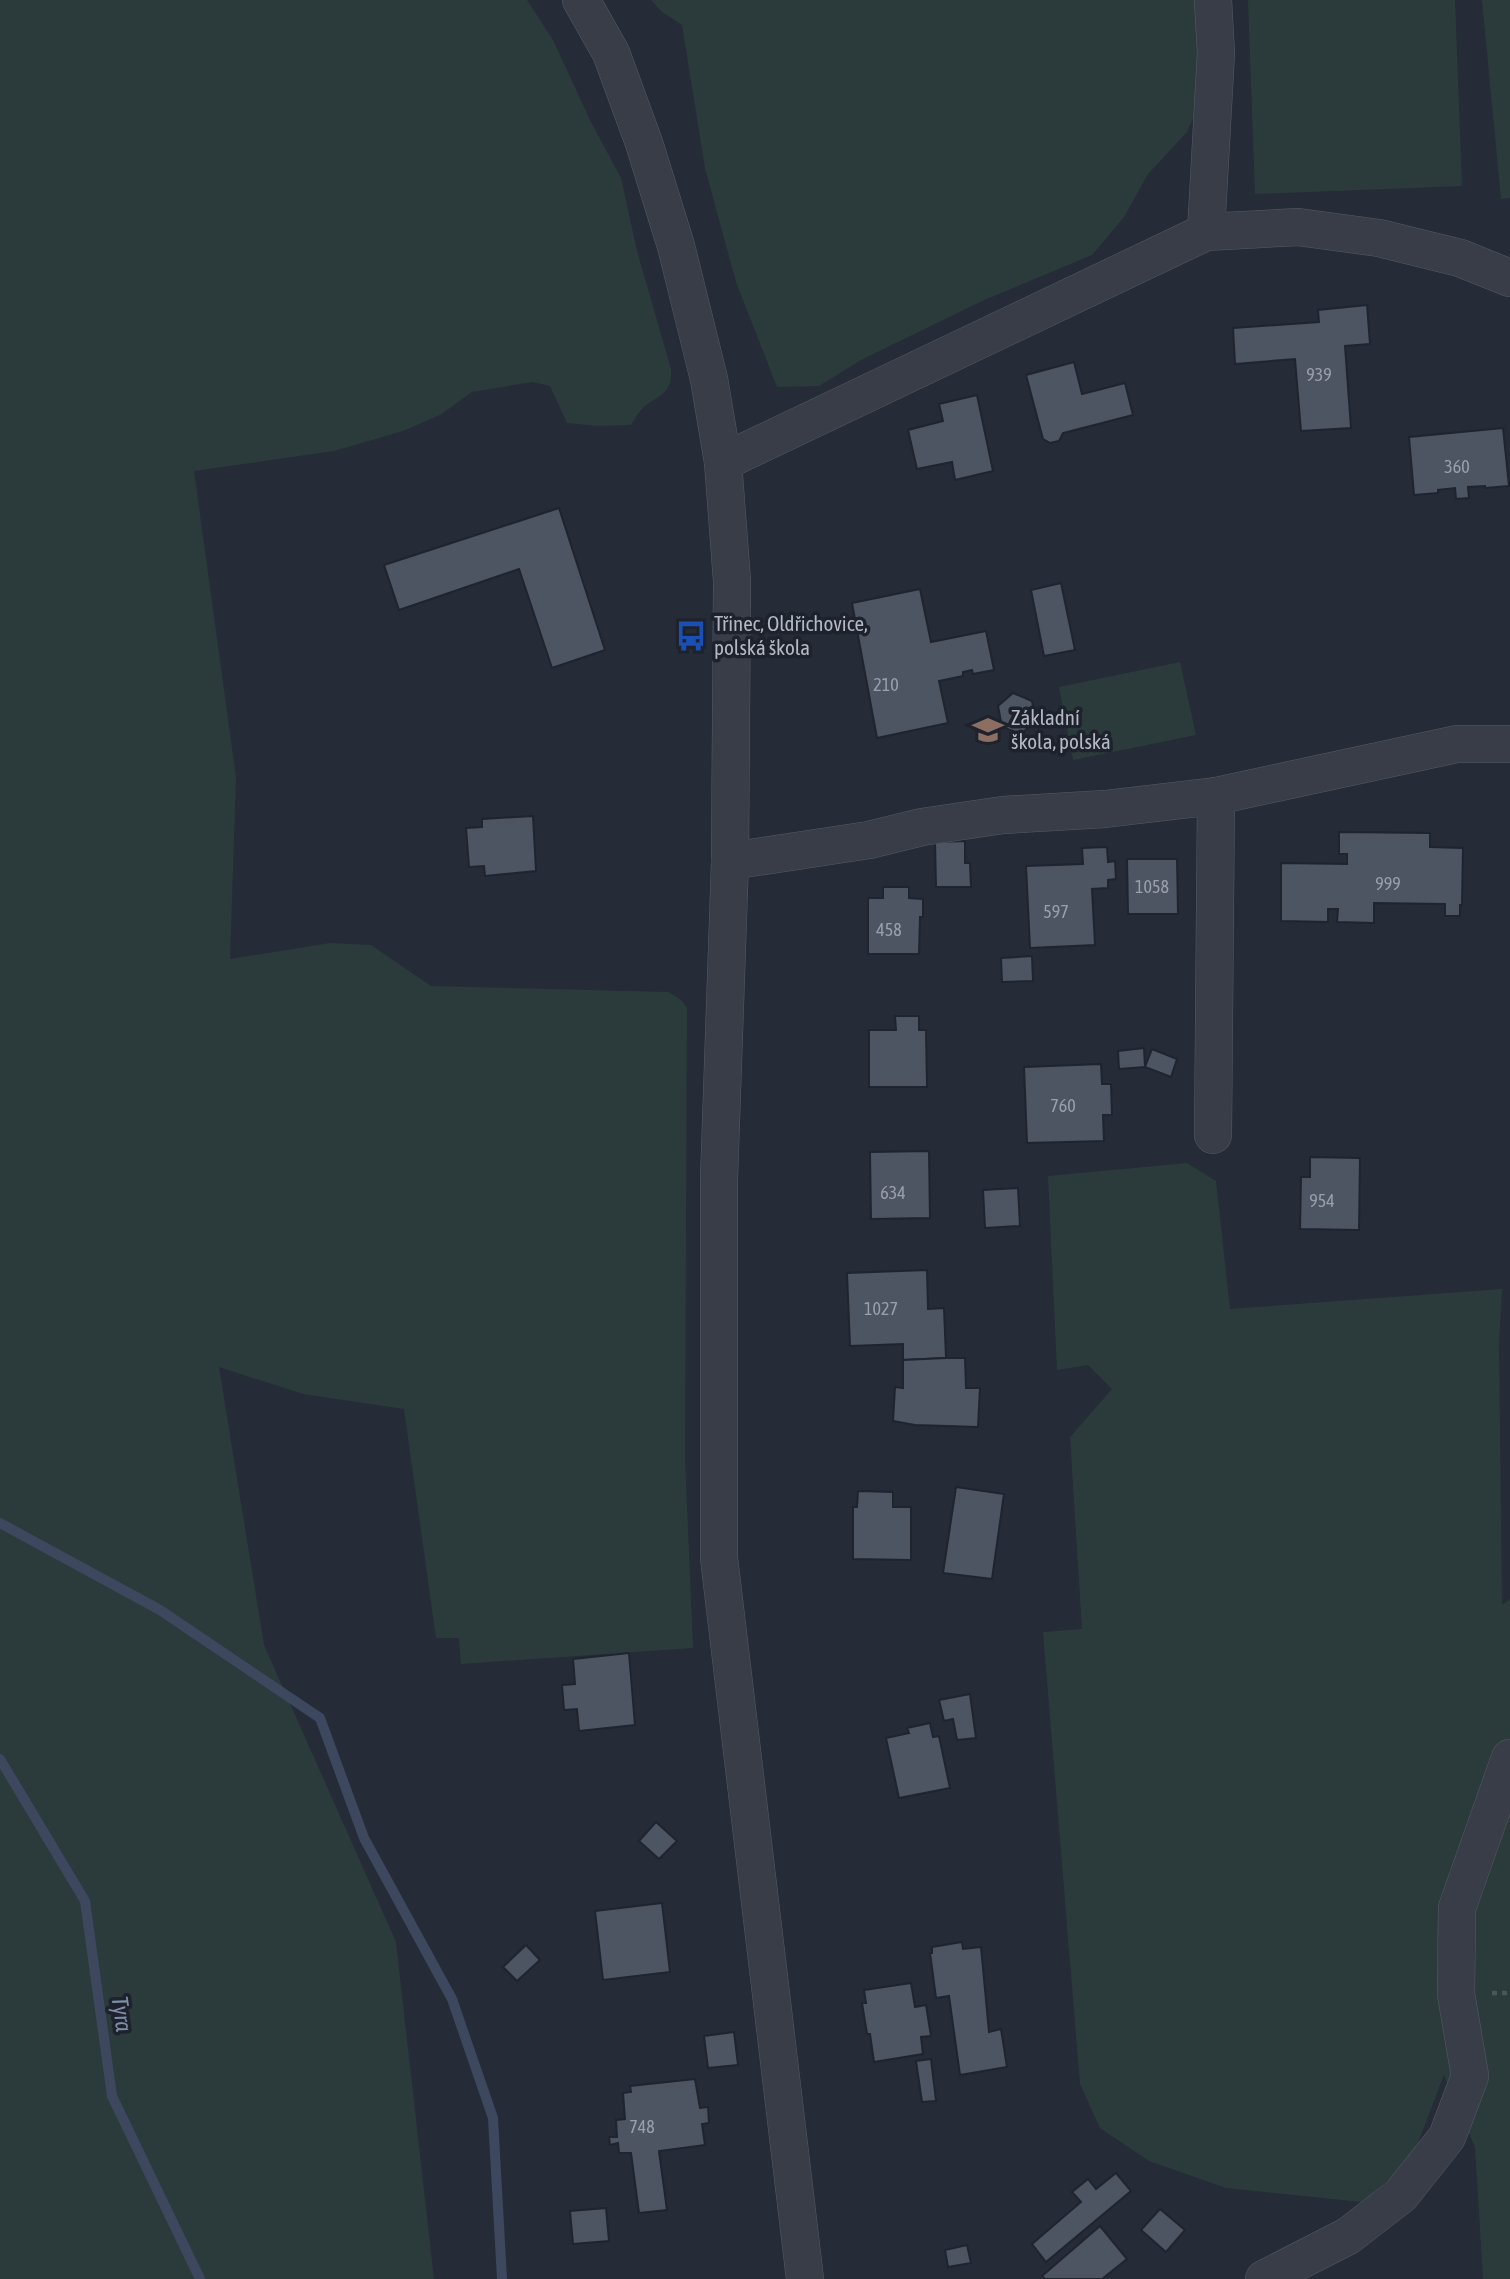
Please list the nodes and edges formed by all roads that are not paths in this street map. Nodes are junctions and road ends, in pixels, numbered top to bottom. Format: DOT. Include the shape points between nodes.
graph roads {
  1 [pos="581,0"];
  2 [pos="1213,0"];
  3 [pos="1206,232"];
  4 [pos="1510,278"];
  5 [pos="723,462"];
  6 [pos="1510,744"];
  7 [pos="1216,796"];
  8 [pos="730,861"];
  9 [pos="1213,1135"];
  10 [pos="1510,1758"];
  11 [pos="805,2279"];
  12 [pos="1264,2279"];
  1 -- 5 [label="street" via="611,53 676,246"];
  2 -- 3 [label="street" via="1216,54"];
  3 -- 4 [label="street" via="1298,227 1379,238 1460,258"];
  3 -- 5 [label="street"];
  5 -- 8 [label="street" via="732,581"];
  6 -- 7 [label="street" via="1457,744"];
  7 -- 8 [label="street" via="1003,815"];
  7 -- 9 [label="street"];
  8 -- 11 [label="street" via="719,1178 719,1558"];
  10 -- 12 [label="street" via="1457,1908 1456,1994 1469,2076 1447,2137 1401,2195 1348,2236"];
}
